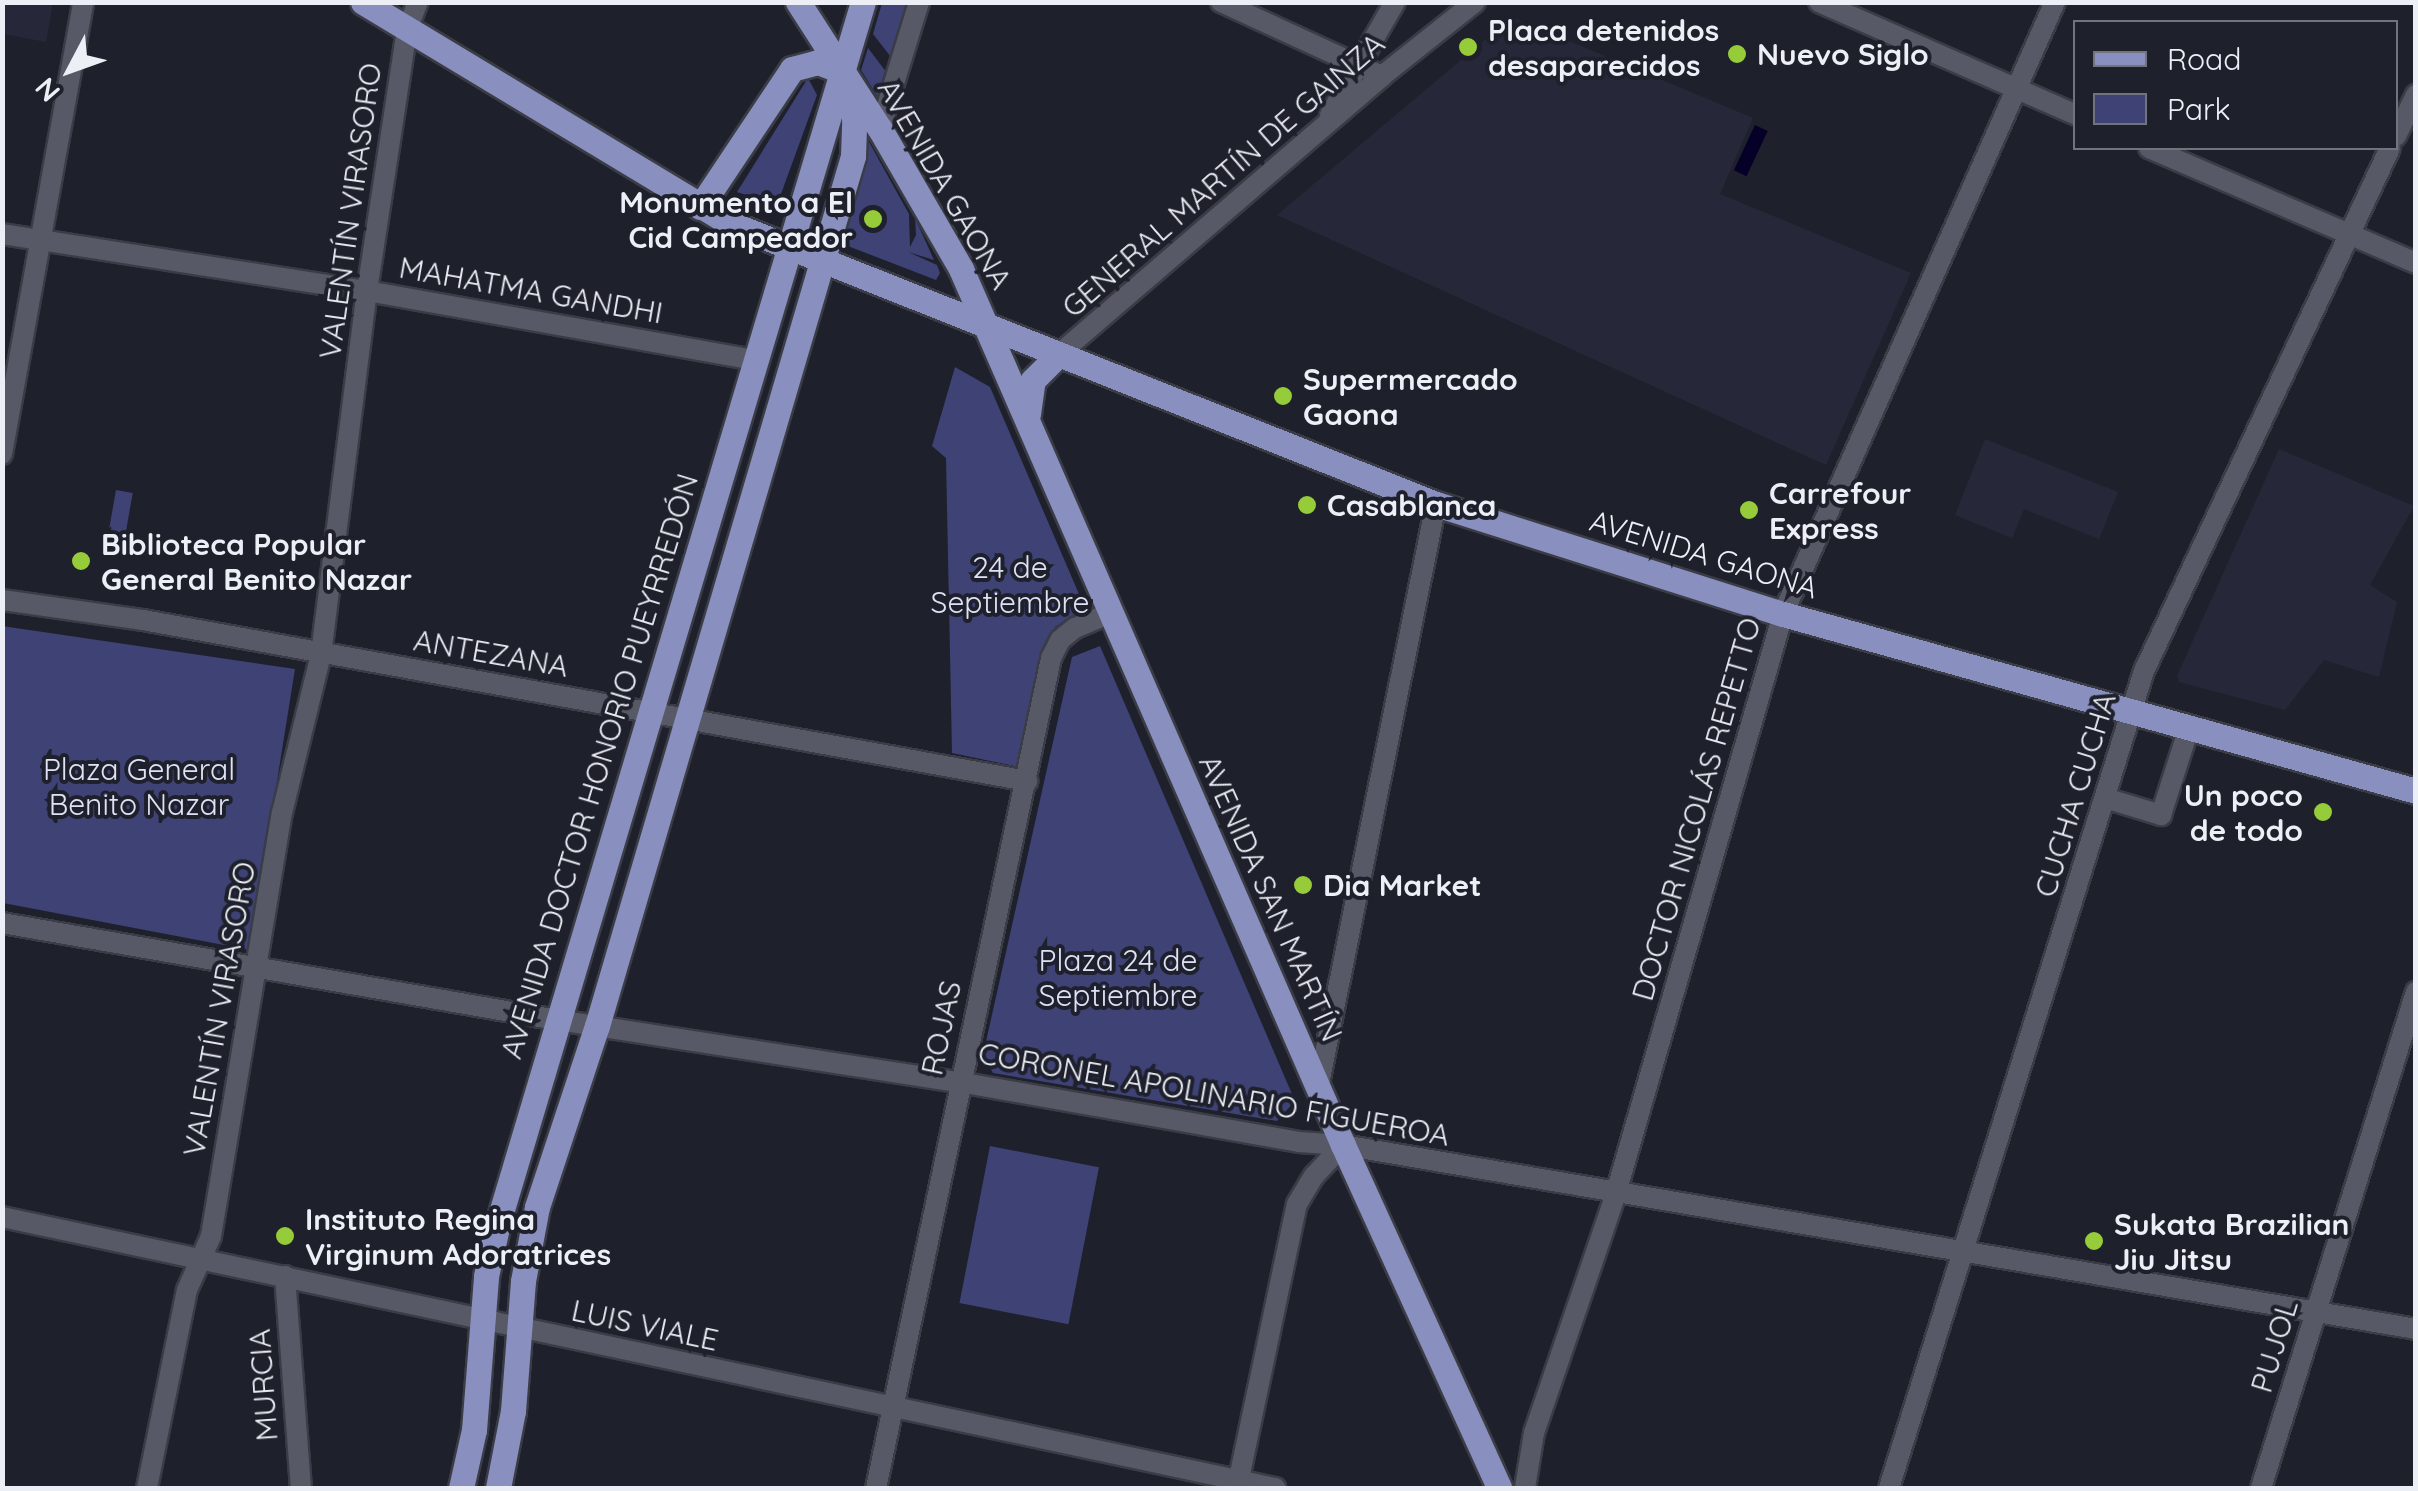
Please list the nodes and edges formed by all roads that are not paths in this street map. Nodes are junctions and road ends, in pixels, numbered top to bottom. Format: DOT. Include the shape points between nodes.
graph roads {
  1 [pos="83,2"];
  2 [pos="362,2"];
  3 [pos="418,2"];
  4 [pos="798,2"];
  5 [pos="863,2"];
  6 [pos="919,2"];
  7 [pos="1221,2"];
  8 [pos="1396,2"];
  9 [pos="1475,2"];
  10 [pos="1818,2"];
  11 [pos="2055,2"];
  12 [pos="407,30"];
  13 [pos="1357,65"];
  14 [pos="842,70"];
  15 [pos="1382,76"];
  16 [pos="2017,89"];
  17 [pos="2416,94"];
  18 [pos="2073,114"];
  19 [pos="880,129"];
  20 [pos="1322,130"];
  21 [pos="2398,132"];
  22 [pos="2154,150"];
  23 [pos="2389,150"];
  24 [pos="700,207"];
  25 [pos="2,234"];
  26 [pos="2347,235"];
  27 [pos="40,240"];
  28 [pos="786,249"];
  29 [pos="822,263"];
  30 [pos="2416,263"];
  31 [pos="367,291"];
  32 [pos="990,330"];
  33 [pos="1058,356"];
  34 [pos="753,360"];
  35 [pos="1029,424"];
  36 [pos="2,454"];
  37 [pos="1436,504"];
  38 [pos="2,600"];
  39 [pos="1111,613"];
  40 [pos="1783,614"];
  41 [pos="321,654"];
  42 [pos="650,710"];
  43 [pos="2132,712"];
  44 [pos="689,717"];
  45 [pos="2189,728"];
  46 [pos="1027,781"];
  47 [pos="2416,791"];
  48 [pos="2105,798"];
  49 [pos="2,924"];
  50 [pos="259,968"];
  51 [pos="2416,992"];
  52 [pos="557,1020"];
  53 [pos="597,1026"];
  54 [pos="960,1082"];
  55 [pos="1318,1088"];
  56 [pos="1344,1145"];
  57 [pos="1616,1193"];
  58 [pos="2,1217"];
  59 [pos="1966,1250"];
  60 [pos="200,1257"];
  61 [pos="285,1276"];
  62 [pos="2316,1313"];
  63 [pos="481,1320"];
  64 [pos="518,1327"];
  65 [pos="2416,1329"];
  66 [pos="892,1410"];
  67 [pos="1238,1485"];
  68 [pos="148,1488"];
  69 [pos="301,1488"];
  70 [pos="462,1488"];
  71 [pos="498,1488"];
  72 [pos="876,1488"];
  73 [pos="1275,1488"];
  74 [pos="1499,1488"];
  75 [pos="1525,1488"];
  76 [pos="1889,1488"];
  77 [pos="2261,1488"];
  1 -- 27 [label="street"];
  2 -- 12 [label="main road, AVENIDA GAONA"];
  3 -- 12 [label="street, VALENTÍN VIRASORO"];
  4 -- 14 [label="main road, AVENIDA GAONA"];
  5 -- 14 [label="main road, AVENIDA DOCTOR HONORIO PUEYRREDÓN"];
  6 -- 19 [label="street"];
  7 -- 13 [label="street"];
  8 -- 13 [label="street"];
  9 -- 15 [label="street, GENERAL MARTÍN DE GAINZA"];
  10 -- 16 [label="street"];
  11 -- 16 [label="street, DOCTOR NICOLÁS REPETTO"];
  12 -- 24 [label="main road, AVENIDA GAONA"];
  12 -- 31 [label="street, VALENTÍN VIRASORO"];
  13 -- 15 [label="street"];
  13 -- 20 [label="street"];
  14 -- 19 [label="main road, AVENIDA GAONA"];
  14 -- 24 [label="main road" via="818,62 792,69"];
  14 -- 28 [label="main road, AVENIDA DOCTOR HONORIO PUEYRREDÓN"];
  14 -- 29 [label="main road" via="854,118 853,156"];
  15 -- 20 [label="street, GENERAL MARTÍN DE GAINZA"];
  16 -- 18 [label="street"];
  16 -- 40 [label="street, DOCTOR NICOLÁS REPETTO"];
  17 -- 21 [label="street"];
  19 -- 32 [label="main road, AVENIDA GAONA"];
  20 -- 33 [label="street, GENERAL MARTÍN DE GAINZA"];
  22 -- 26 [label="street"];
  23 -- 26 [label="street, CUCHA CUCHA"];
  24 -- 28 [label="main road, AVENIDA GAONA"];
  25 -- 27 [label="street, MAHATMA GANDHI"];
  26 -- 30 [label="street"];
  26 -- 43 [label="street, CUCHA CUCHA" via="2144,671"];
  27 -- 31 [label="street, MAHATMA GANDHI"];
  27 -- 36 [label="street"];
  28 -- 29 [label="main road, AVENIDA GAONA"];
  28 -- 34 [label="main road, AVENIDA DOCTOR HONORIO PUEYRREDÓN"];
  29 -- 32 [label="main road, AVENIDA GAONA"];
  29 -- 44 [label="main road"];
  31 -- 34 [label="street, MAHATMA GANDHI"];
  31 -- 41 [label="street, VALENTÍN VIRASORO"];
  32 -- 33 [label="main road, AVENIDA GAONA"];
  32 -- 35 [label="main road, AVENIDA SAN MARTÍN"];
  33 -- 35 [label="main road" via="1030,388"];
  33 -- 37 [label="main road, AVENIDA GAONA"];
  34 -- 42 [label="main road, AVENIDA DOCTOR HONORIO PUEYRREDÓN"];
  35 -- 39 [label="main road, AVENIDA SAN MARTÍN"];
  37 -- 40 [label="main road, AVENIDA GAONA"];
  37 -- 55 [label="street"];
  38 -- 41 [label="street, ANTEZANA"];
  39 -- 46 [label="street, ROJAS" via="1075,628 1051,658"];
  39 -- 55 [label="main road, AVENIDA SAN MARTÍN"];
  40 -- 43 [label="main road, AVENIDA GAONA"];
  40 -- 57 [label="street, DOCTOR NICOLÁS REPETTO"];
  41 -- 42 [label="street, ANTEZANA"];
  41 -- 50 [label="street, VALENTÍN VIRASORO" via="282,813"];
  42 -- 44 [label="street, ANTEZANA"];
  42 -- 52 [label="main road, AVENIDA DOCTOR HONORIO PUEYRREDÓN"];
  43 -- 45 [label="main road, AVENIDA GAONA"];
  43 -- 48 [label="street, CUCHA CUCHA"];
  44 -- 46 [label="street, ANTEZANA"];
  44 -- 53 [label="main road"];
  45 -- 47 [label="main road, AVENIDA GAONA"];
  45 -- 48 [label="street" via="2161,816"];
  46 -- 54 [label="street, ROJAS"];
  48 -- 59 [label="street, CUCHA CUCHA"];
  49 -- 50 [label="street, CORONEL APOLINARIO FIGUEROA"];
  50 -- 52 [label="street, CORONEL APOLINARIO FIGUEROA"];
  50 -- 60 [label="street, VALENTÍN VIRASORO" via="211,1236"];
  51 -- 62 [label="street, PUJOL"];
  52 -- 53 [label="street, CORONEL APOLINARIO FIGUEROA"];
  52 -- 63 [label="main road, AVENIDA DOCTOR HONORIO PUEYRREDÓN" via="498,1223"];
  53 -- 54 [label="street, CORONEL APOLINARIO FIGUEROA"];
  53 -- 64 [label="main road" via="537,1207"];
  54 -- 56 [label="street, CORONEL APOLINARIO FIGUEROA"];
  54 -- 66 [label="street, ROJAS"];
  55 -- 56 [label="main road, AVENIDA SAN MARTÍN"];
  56 -- 57 [label="street, CORONEL APOLINARIO FIGUEROA"];
  56 -- 67 [label="street" via="1297,1204"];
  56 -- 74 [label="main road, AVENIDA SAN MARTÍN"];
  57 -- 59 [label="street, CORONEL APOLINARIO FIGUEROA"];
  57 -- 75 [label="street, DOCTOR NICOLÁS REPETTO" via="1534,1432"];
  58 -- 60 [label="street, LUIS VIALE"];
  59 -- 62 [label="street, CORONEL APOLINARIO FIGUEROA"];
  59 -- 76 [label="street, CUCHA CUCHA"];
  60 -- 61 [label="street, LUIS VIALE"];
  60 -- 68 [label="street, VALENTÍN VIRASORO" via="187,1290"];
  61 -- 63 [label="street, LUIS VIALE"];
  61 -- 69 [label="street, MURCIA"];
  62 -- 65 [label="street, CORONEL APOLINARIO FIGUEROA"];
  62 -- 77 [label="street, PUJOL"];
  63 -- 64 [label="street, LUIS VIALE"];
  63 -- 70 [label="main road, AVENIDA DOCTOR HONORIO PUEYRREDÓN" via="474,1430"];
  64 -- 66 [label="street, LUIS VIALE"];
  64 -- 71 [label="main road" via="513,1411"];
  66 -- 67 [label="street, LUIS VIALE"];
  66 -- 72 [label="street, ROJAS"];
  67 -- 73 [label="street, LUIS VIALE"];
}
